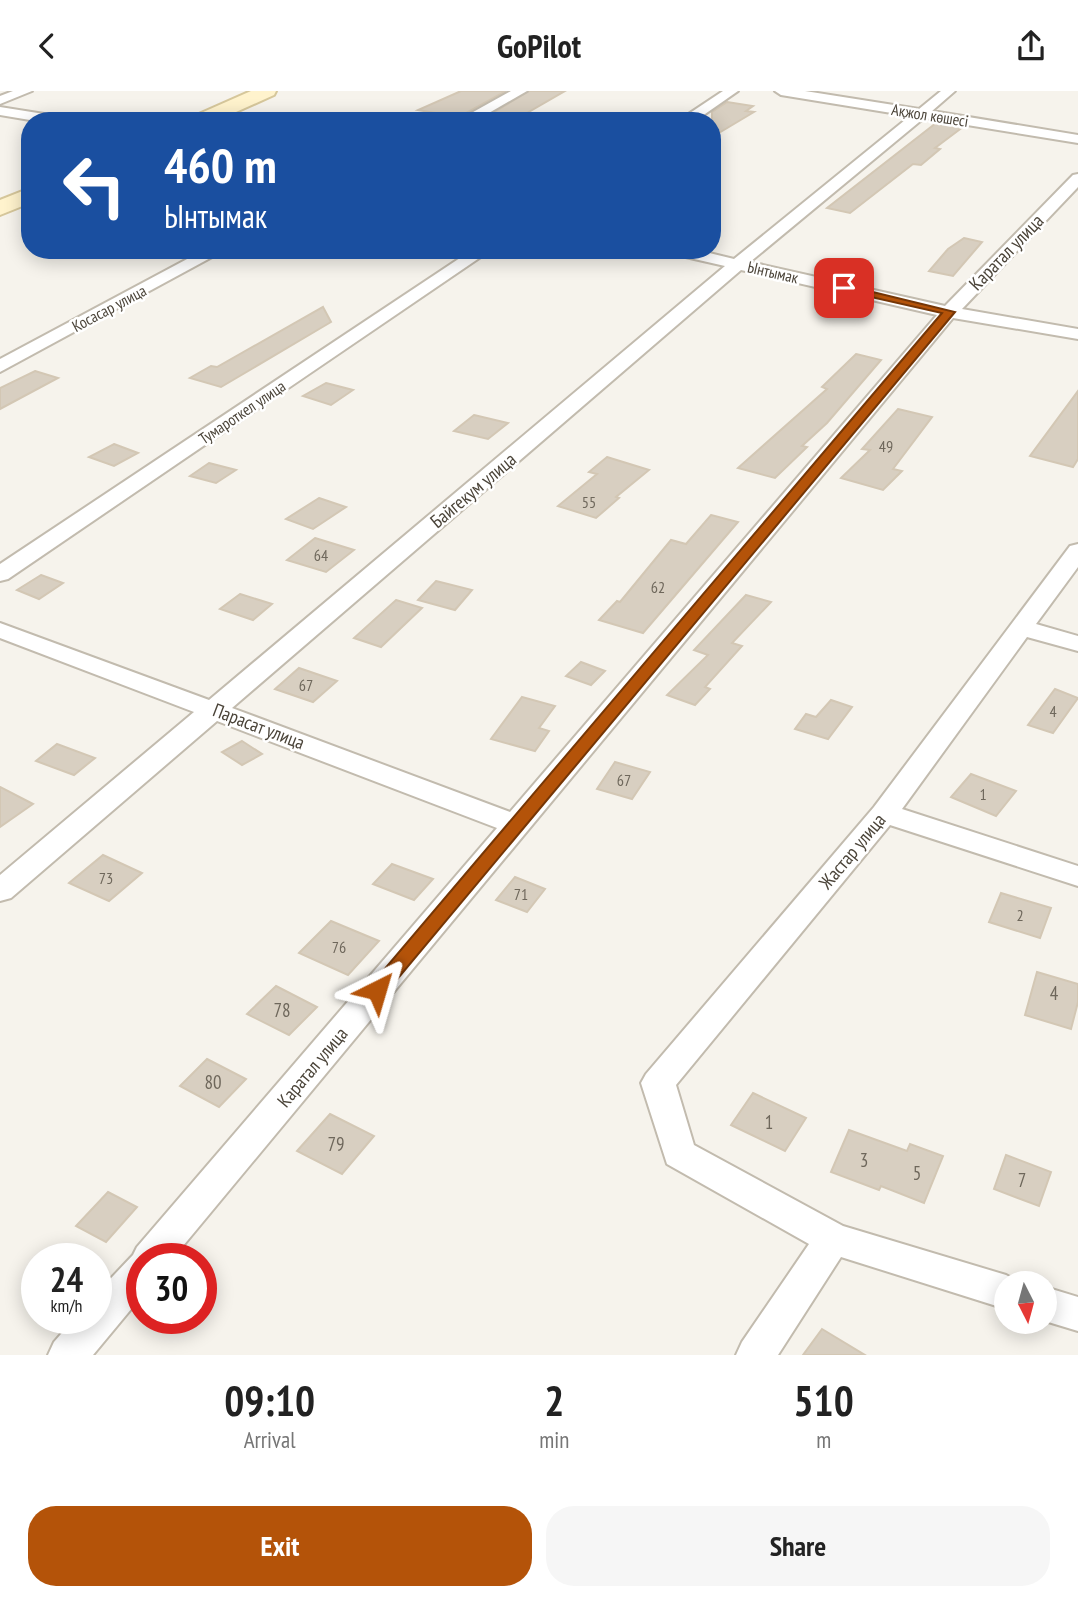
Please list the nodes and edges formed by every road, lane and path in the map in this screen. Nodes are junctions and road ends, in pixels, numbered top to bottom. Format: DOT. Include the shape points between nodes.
graph roads {
  1 [pos="26,91"];
  2 [pos="267,91"];
  3 [pos="521,91"];
  4 [pos="732,91"];
  5 [pos="781,91"];
  6 [pos="948,91"];
  7 [pos="0,100"];
  8 [pos="0,111"];
  9 [pos="219,112"];
  10 [pos="481,112"];
  11 [pos="699,112"];
  12 [pos="920,113"];
  13 [pos="21,114"];
  14 [pos="1078,139"];
  15 [pos="1078,178"];
  16 [pos="21,199"];
  17 [pos="0,208"];
  18 [pos="201,259"];
  19 [pos="470,259"];
  20 [pos="715,259"];
  21 [pos="738,264"];
  22 [pos="949,312"];
  23 [pos="1078,334"];
  24 [pos="0,366"];
  25 [pos="1078,551"];
  26 [pos="0,574"];
  27 [pos="1020,627"];
  28 [pos="0,630"];
  29 [pos="1078,644"];
  30 [pos="216,710"];
  31 [pos="884,813"];
  32 [pos="517,825"];
  33 [pos="1078,876"];
  34 [pos="0,891"];
  35 [pos="679,1154"];
  36 [pos="833,1239"];
  37 [pos="163,1243"];
  38 [pos="126,1287"];
  39 [pos="994,1288"];
  40 [pos="1057,1308"];
  41 [pos="1078,1314"];
  42 [pos="68,1355"];
  43 [pos="757,1355"];
  1 -- 7 [label="street"];
  2 -- 9 [label="main road"];
  3 -- 10 [label="street"];
  4 -- 11 [label="street"];
  5 -- 12 [label="street, Ақжол көшесі"];
  6 -- 12 [label="street, Байгекум улица"];
  8 -- 13 [label="street"];
  12 -- 14 [label="street, Ақжол көшесі"];
  12 -- 21 [label="street, Байгекум улица"];
  15 -- 22 [label="street, Каратал улица"];
  16 -- 17 [label="main road"];
  18 -- 24 [label="street, Косасар улица"];
  19 -- 26 [label="street, Тумароткел улица"];
  20 -- 21 [label="street, Ынтымак"];
  21 -- 22 [label="street, Ынтымак"];
  21 -- 30 [label="street, Байгекум улица"];
  22 -- 23 [label="street, Ынтымак"];
  22 -- 32 [label="street, Каратал улица"];
  25 -- 27 [label="street, Жастар улица"];
  27 -- 29 [label="street"];
  27 -- 31 [label="street, Жастар улица"];
  28 -- 30 [label="street, Парасат улица"];
  30 -- 32 [label="street, Парасат улица"];
  30 -- 34 [label="street, Байгекум улица"];
  31 -- 33 [label="street"];
  31 -- 35 [label="street, Жастар улица" via="658,1083"];
  32 -- 37 [label="street, Каратал улица"];
  35 -- 36 [label="street"];
  36 -- 39 [label="street"];
  36 -- 43 [label="street"];
  38 -- 42 [label="street"];
  40 -- 41 [label="street"];
}
